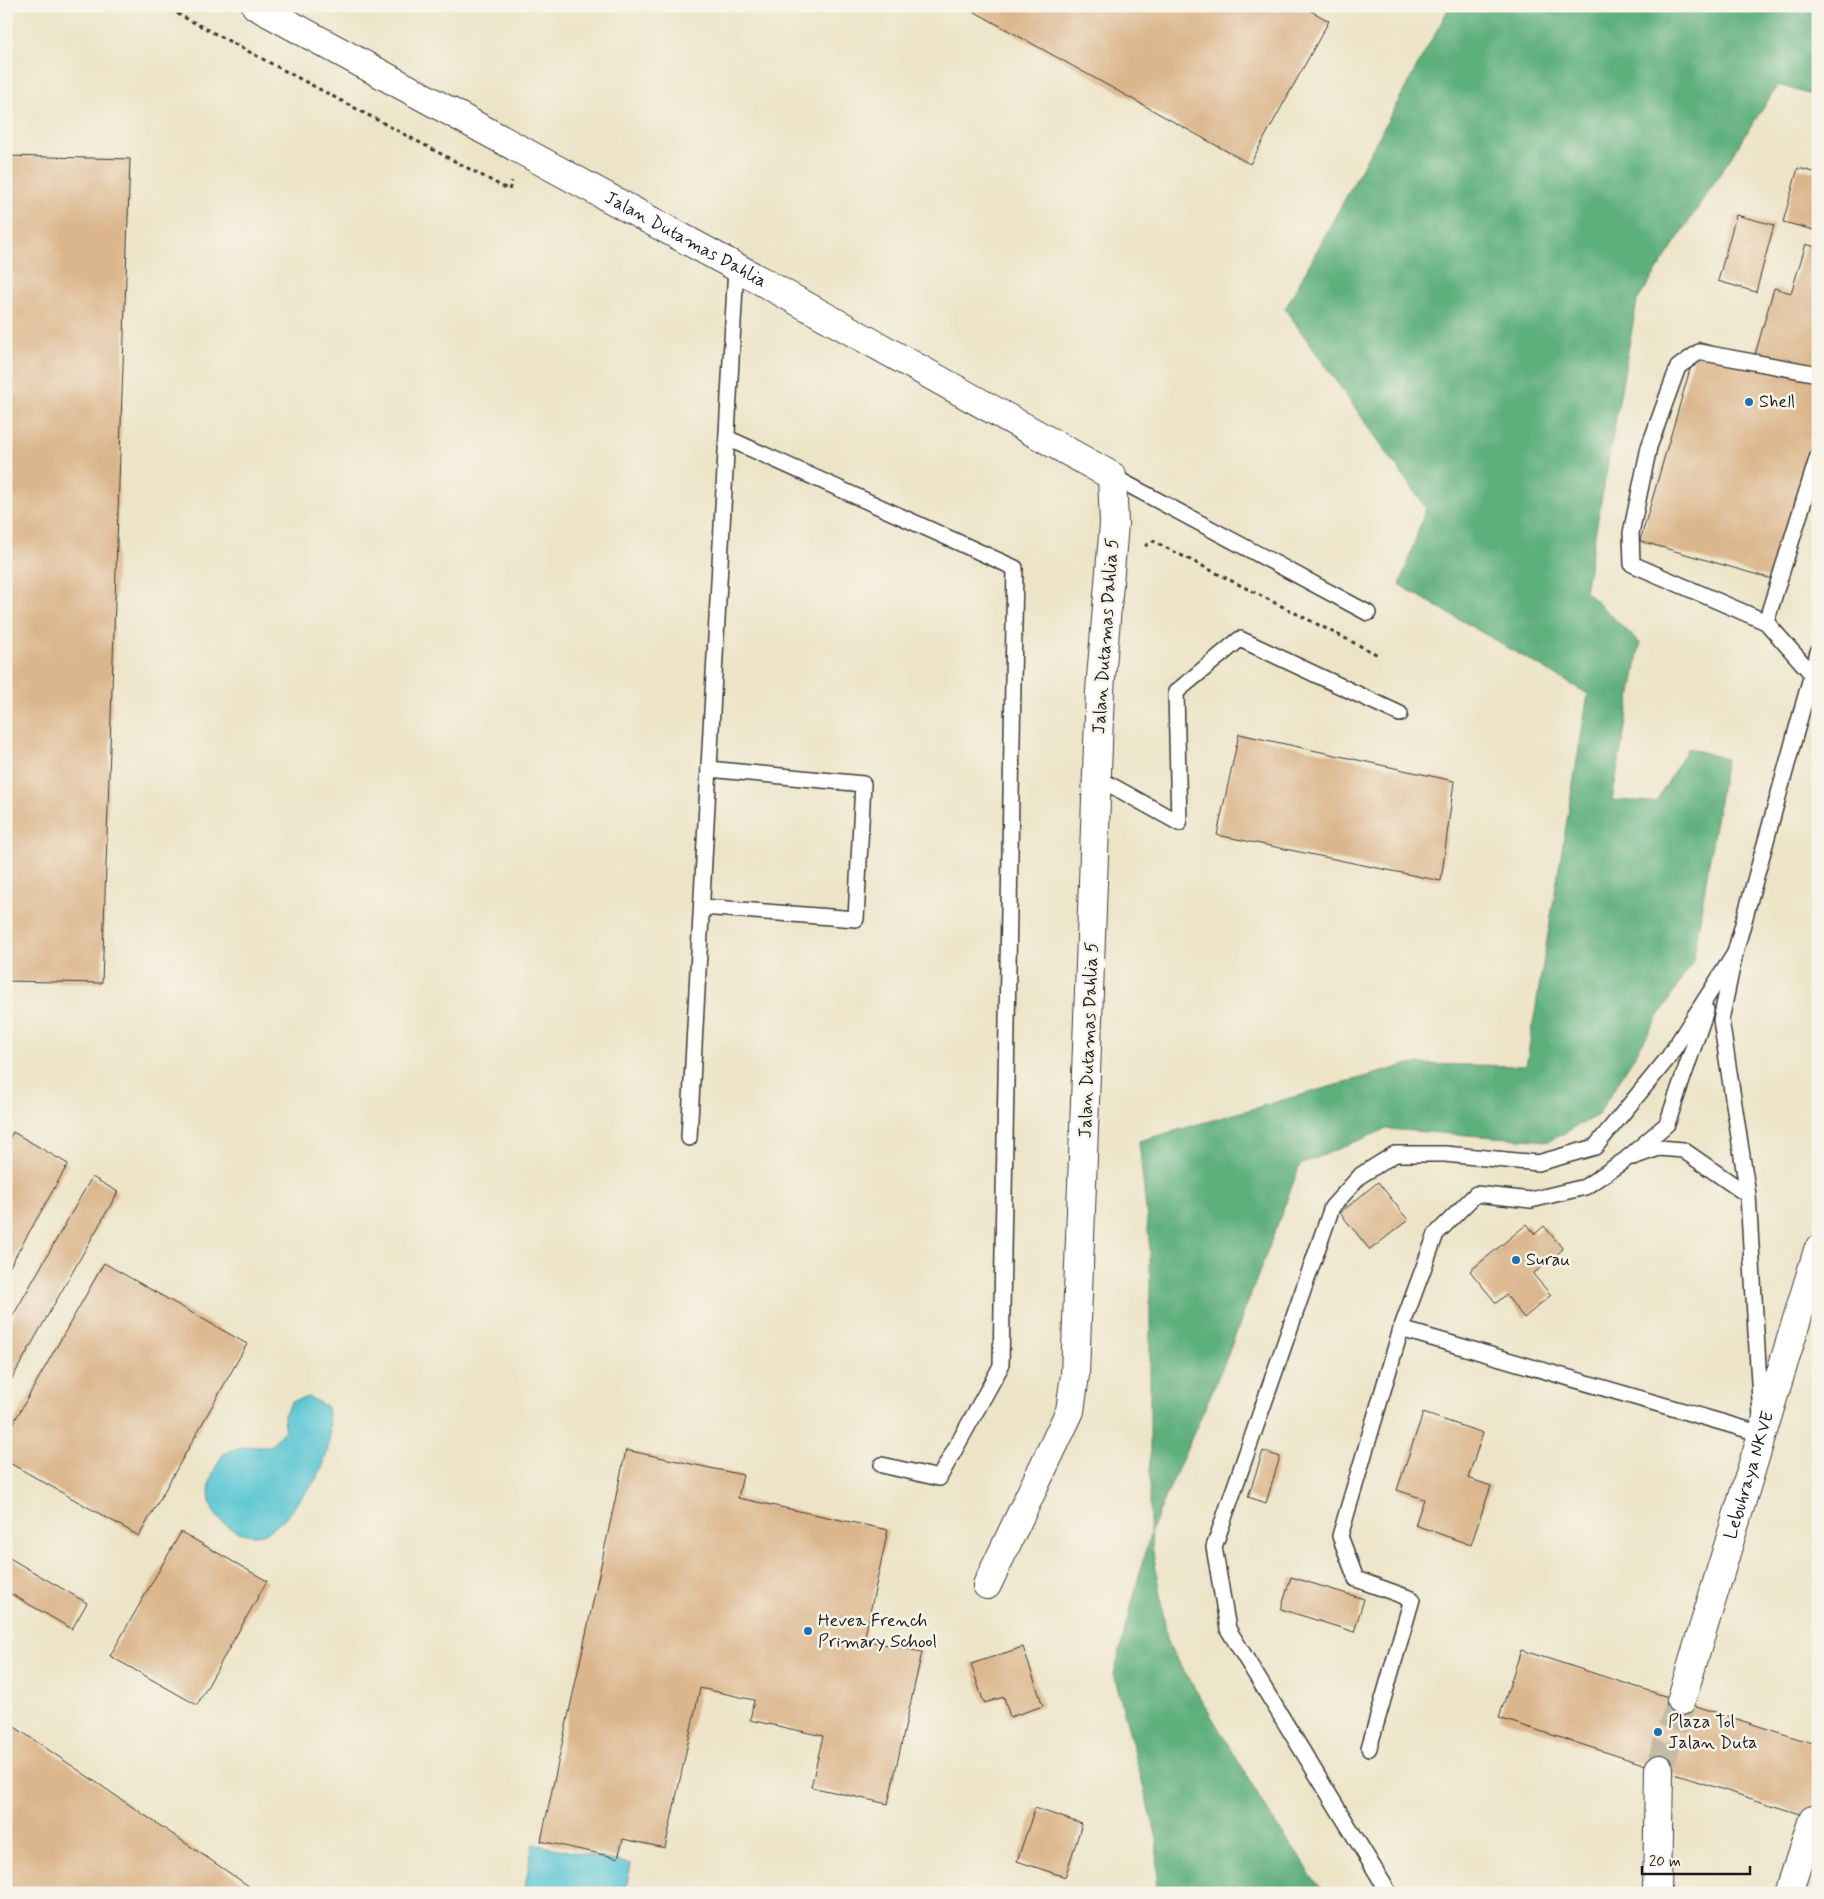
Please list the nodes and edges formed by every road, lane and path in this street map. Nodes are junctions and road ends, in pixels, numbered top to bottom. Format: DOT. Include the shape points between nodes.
graph roads {
  1 [pos="163,6"];
  2 [pos="256,6"];
  3 [pos="524,152"];
  4 [pos="736,267"];
  5 [pos="1818,374"];
  6 [pos="727,438"];
  7 [pos="1818,456"];
  8 [pos="1112,476"];
  9 [pos="1142,549"];
  10 [pos="1368,613"];
  11 [pos="1766,622"];
  12 [pos="1818,652"];
  13 [pos="1380,656"];
  14 [pos="1812,674"];
  15 [pos="1400,714"];
  16 [pos="709,769"];
  17 [pos="1098,778"];
  18 [pos="702,907"];
  19 [pos="1735,953"];
  20 [pos="1713,988"];
  21 [pos="689,1138"];
  22 [pos="1625,1160"];
  23 [pos="1748,1195"];
  24 [pos="1818,1250"];
  25 [pos="1401,1329"];
  26 [pos="1762,1434"];
  27 [pos="882,1464"];
  28 [pos="987,1585"];
  29 [pos="1681,1701"];
  30 [pos="1369,1748"];
  31 [pos="1658,1769"];
  32 [pos="1813,1819"];
  33 [pos="1389,1893"];
  34 [pos="1657,1893"];
  35 [pos="1789,1893"];
  1 -- 3 [label="path" via="509,190"];
  2 -- 3 [label="main road, Jalan Dutamas Dahlia"];
  3 -- 4 [label="main road, Jalan Dutamas Dahlia"];
  4 -- 6 [label="lane"];
  4 -- 8 [label="main road, Jalan Dutamas Dahlia"];
  5 -- 11 [label="lane" via="1699,352 1678,367 1645,466 1631,533 1632,564"];
  6 -- 16 [label="lane"];
  6 -- 27 [label="lane" via="1015,568 1002,1366 939,1478"];
  7 -- 11 [label="lane"];
  8 -- 10 [label="lane"];
  8 -- 17 [label="main road, Jalan Dutamas Dahlia 5" via="1114,524 1100,690"];
  9 -- 13 [label="path" via="1152,541"];
  11 -- 14 [label="lane"];
  12 -- 14 [label="lane"];
  14 -- 19 [label="lane"];
  15 -- 17 [label="lane" via="1240,639 1176,692 1179,823"];
  16 -- 18 [label="lane"];
  16 -- 18 [label="lane" via="863,784 863,794 856,919"];
  17 -- 28 [label="main road, Jalan Dutamas Dahlia 5" via="1074,1384 1070,1411"];
  18 -- 21 [label="lane"];
  19 -- 20 [label="lane"];
  19 -- 23 [label="lane" via="1721,1020"];
  20 -- 22 [label="lane" via="1667,1124"];
  20 -- 33 [label="lane" via="1668,1058 1596,1146 1538,1163 1445,1154 1395,1154 1361,1175 1332,1207 1214,1547 1228,1629"];
  22 -- 23 [label="lane" via="1658,1148 1684,1150"];
  22 -- 25 [label="lane" via="1586,1187 1530,1200 1476,1194 1436,1234"];
  23 -- 26 [label="lane"];
  24 -- 26 [label="main road, Lebuhraya NKVE"];
  25 -- 26 [label="lane"];
  25 -- 30 [label="lane" via="1340,1536 1356,1578 1412,1599"];
  26 -- 29 [label="main road, Lebuhraya NKVE"];
  31 -- 34 [label="main road"];
  32 -- 35 [label="main road"];
}
